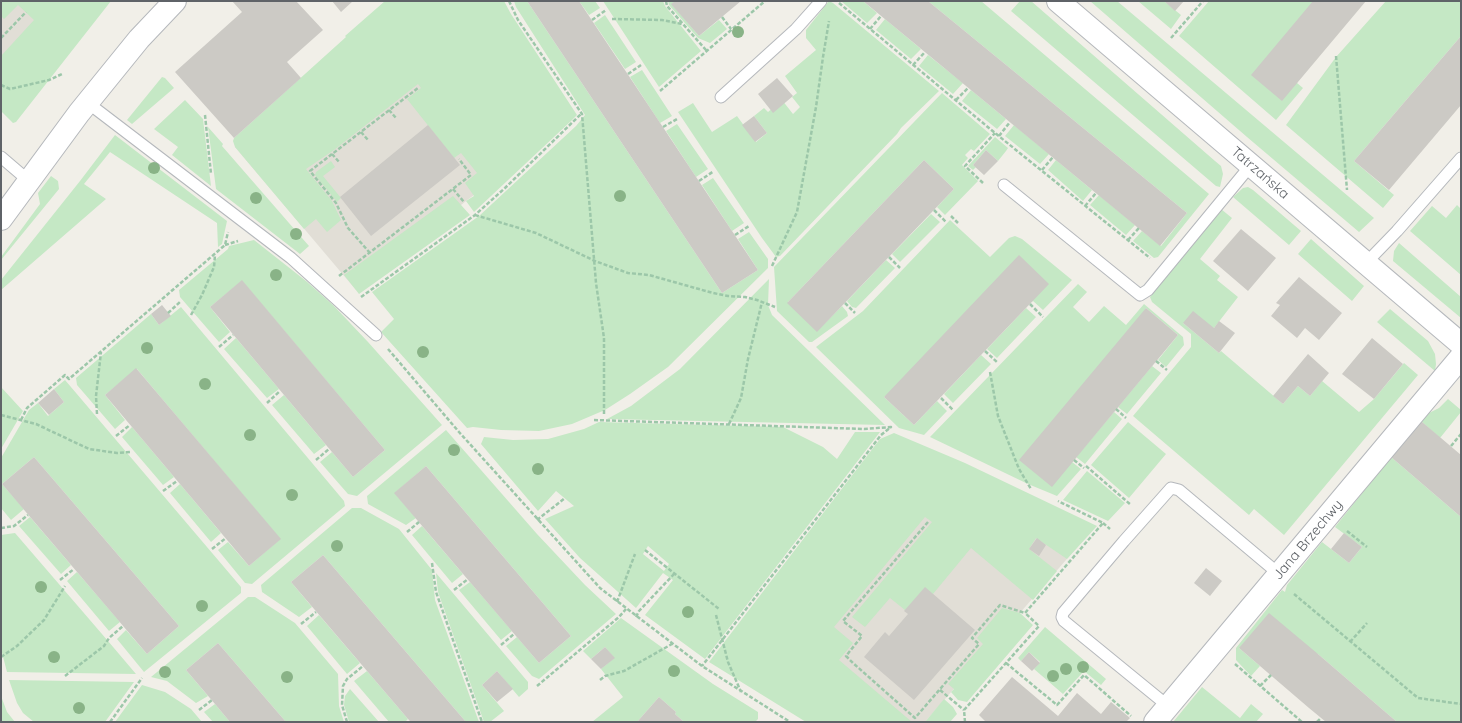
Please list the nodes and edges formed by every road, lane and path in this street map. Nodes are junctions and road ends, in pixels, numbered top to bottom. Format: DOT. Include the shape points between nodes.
graph roads {
  1 [pos="175,1"];
  2 [pos="509,1"];
  3 [pos="666,1"];
  4 [pos="764,1"];
  5 [pos="821,1"];
  6 [pos="837,1"];
  7 [pos="1058,1"];
  8 [pos="1202,1"];
  9 [pos="606,10"];
  10 [pos="26,12"];
  11 [pos="881,16"];
  12 [pos="722,17"];
  13 [pos="830,18"];
  14 [pos="612,19"];
  15 [pos="592,20"];
  16 [pos="682,24"];
  17 [pos="731,29"];
  18 [pos="870,29"];
  19 [pos="1,38"];
  20 [pos="1171,38"];
  21 [pos="706,50"];
  22 [pos="925,52"];
  23 [pos="1336,56"];
  24 [pos="642,65"];
  25 [pos="913,65"];
  26 [pos="62,74"];
  27 [pos="628,74"];
  28 [pos="1,85"];
  29 [pos="418,88"];
  30 [pos="968,88"];
  31 [pos="660,91"];
  32 [pos="721,97"];
  33 [pos="956,100"];
  34 [pos="88,102"];
  35 [pos="389,110"];
  36 [pos="582,114"];
  37 [pos="205,115"];
  38 [pos="396,118"];
  39 [pos="677,119"];
  40 [pos="1010,122"];
  41 [pos="663,127"];
  42 [pos="361,132"];
  43 [pos="995,133"];
  44 [pos="999,136"];
  45 [pos="368,140"];
  46 [pos="332,154"];
  47 [pos="1,157"];
  48 [pos="1053,158"];
  49 [pos="1461,158"];
  50 [pos="459,159"];
  51 [pos="340,163"];
  52 [pos="1251,165"];
  53 [pos="1042,170"];
  54 [pos="714,171"];
  55 [pos="29,181"];
  56 [pos="699,181"];
  57 [pos="983,183"];
  58 [pos="1004,185"];
  59 [pos="453,189"];
  60 [pos="1347,190"];
  61 [pos="1096,193"];
  62 [pos="212,197"];
  63 [pos="464,202"];
  64 [pos="1085,206"];
  65 [pos="934,210"];
  66 [pos="236,215"];
  67 [pos="475,215"];
  68 [pos="951,216"];
  69 [pos="1,219"];
  70 [pos="946,222"];
  71 [pos="958,223"];
  72 [pos="749,226"];
  73 [pos="1139,228"];
  74 [pos="735,235"];
  75 [pos="1128,240"];
  76 [pos="370,253"];
  77 [pos="215,254"];
  78 [pos="889,257"];
  79 [pos="595,261"];
  80 [pos="1154,261"];
  81 [pos="1366,263"];
  82 [pos="772,266"];
  83 [pos="900,268"];
  84 [pos="338,277"];
  85 [pos="359,298"];
  86 [pos="180,302"];
  87 [pos="762,302"];
  88 [pos="845,303"];
  89 [pos="1030,304"];
  90 [pos="774,307"];
  91 [pos="168,313"];
  92 [pos="855,314"];
  93 [pos="191,315"];
  94 [pos="1042,316"];
  95 [pos="233,335"];
  96 [pos="376,335"];
  97 [pos="1461,344"];
  98 [pos="218,347"];
  99 [pos="985,351"];
  100 [pos="100,352"];
  101 [pos="1461,357"];
  102 [pos="1156,361"];
  103 [pos="998,363"];
  104 [pos="1167,370"];
  105 [pos="990,372"];
  106 [pos="280,391"];
  107 [pos="941,398"];
  108 [pos="266,403"];
  109 [pos="1116,409"];
  110 [pos="953,410"];
  111 [pos="97,414"];
  112 [pos="1,415"];
  113 [pos="604,415"];
  114 [pos="1126,418"];
  115 [pos="21,420"];
  116 [pos="594,420"];
  117 [pos="729,424"];
  118 [pos="130,425"];
  119 [pos="1461,434"];
  120 [pos="116,436"];
  121 [pos="1451,446"];
  122 [pos="329,449"];
  123 [pos="130,452"];
  124 [pos="316,460"];
  125 [pos="1074,460"];
  126 [pos="177,481"];
  127 [pos="1031,489"];
  128 [pos="163,492"];
  129 [pos="565,498"];
  130 [pos="1058,501"];
  131 [pos="28,515"];
  132 [pos="1145,517"];
  133 [pos="537,520"];
  134 [pos="419,522"];
  135 [pos="928,522"];
  136 [pos="1,528"];
  137 [pos="1344,528"];
  138 [pos="407,532"];
  139 [pos="226,538"];
  140 [pos="1367,547"];
  141 [pos="212,549"];
  142 [pos="645,550"];
  143 [pos="635,554"];
  144 [pos="432,563"];
  145 [pos="74,569"];
  146 [pos="675,573"];
  147 [pos="1279,574"];
  148 [pos="468,579"];
  149 [pos="60,580"];
  150 [pos="65,586"];
  151 [pos="454,590"];
  152 [pos="1292,593"];
  153 [pos="618,602"];
  154 [pos="626,609"];
  155 [pos="719,609"];
  156 [pos="316,612"];
  157 [pos="1025,613"];
  158 [pos="716,615"];
  159 [pos="636,617"];
  160 [pos="1367,623"];
  161 [pos="301,624"];
  162 [pos="123,626"];
  163 [pos="514,634"];
  164 [pos="722,641"];
  165 [pos="1350,642"];
  166 [pos="672,644"];
  167 [pos="501,645"];
  168 [pos="1,657"];
  169 [pos="1232,659"];
  170 [pos="1006,663"];
  171 [pos="363,666"];
  172 [pos="702,666"];
  173 [pos="1271,675"];
  174 [pos="65,676"];
  175 [pos="142,678"];
  176 [pos="600,680"];
  177 [pos="537,686"];
  178 [pos="1260,686"];
  179 [pos="940,690"];
  180 [pos="741,692"];
  181 [pos="212,700"];
  182 [pos="1461,704"];
  183 [pos="199,710"];
  184 [pos="964,710"];
  185 [pos="1162,714"];
  186 [pos="1133,718"];
  187 [pos="1321,718"];
  188 [pos="110,722"];
  189 [pos="347,722"];
  190 [pos="482,722"];
  191 [pos="790,722"];
  192 [pos="965,722"];
  193 [pos="1302,722"];
  194 [pos="1317,722"];
  1 -- 34 [label="street" via="139,39"];
  2 -- 36 [label="path" via="518,20"];
  3 -- 16 [label="path" via="667,6"];
  4 -- 17 [label="path"];
  5 -- 32 [label="lane" via="796,29"];
  6 -- 18 [label="path"];
  7 -- 52 [label="street, Tatrzańska"];
  8 -- 20 [label="path"];
  9 -- 15 [label="path"];
  10 -- 19 [label="path"];
  11 -- 18 [label="path"];
  12 -- 17 [label="path"];
  13 -- 82 [label="path" via="797,212"];
  14 -- 16 [label="path" via="662,20"];
  16 -- 21 [label="path"];
  17 -- 21 [label="path"];
  18 -- 25 [label="path"];
  21 -- 31 [label="path"];
  22 -- 25 [label="path"];
  23 -- 60 [label="path"];
  24 -- 27 [label="path"];
  25 -- 33 [label="path"];
  26 -- 28 [label="path" via="49,80 10,89"];
  29 -- 35 [label="path"];
  30 -- 33 [label="path"];
  33 -- 43 [label="path"];
  34 -- 55 [label="street"];
  34 -- 62 [label="lane"];
  35 -- 38 [label="path"];
  35 -- 42 [label="path"];
  36 -- 67 [label="path"];
  36 -- 79 [label="path"];
  37 -- 62 [label="path"];
  39 -- 41 [label="path"];
  40 -- 44 [label="path"];
  42 -- 45 [label="path"];
  42 -- 46 [label="path"];
  43 -- 44 [label="path"];
  43 -- 57 [label="path" via="965,166"];
  44 -- 53 [label="path"];
  46 -- 51 [label="path"];
  46 -- 76 [label="path" via="310,171 336,203 348,228"];
  47 -- 55 [label="lane"];
  48 -- 53 [label="path"];
  49 -- 81 [label="lane"];
  50 -- 59 [label="path" via="471,175"];
  52 -- 58 [label="lane" via="1148,290 1140,295"];
  52 -- 81 [label="street, Tatrzańska"];
  53 -- 64 [label="path"];
  54 -- 56 [label="path"];
  55 -- 69 [label="street"];
  59 -- 63 [label="path"];
  59 -- 76 [label="path"];
  61 -- 64 [label="path"];
  62 -- 66 [label="lane"];
  64 -- 75 [label="path"];
  65 -- 70 [label="path"];
  66 -- 77 [label="path" via="229,223 225,245"];
  66 -- 96 [label="lane" via="291,258"];
  67 -- 79 [label="path" via="536,233"];
  67 -- 85 [label="path"];
  68 -- 71 [label="path"];
  72 -- 74 [label="path"];
  73 -- 75 [label="path"];
  75 -- 80 [label="path"];
  76 -- 84 [label="path"];
  77 -- 93 [label="path" via="214,267"];
  77 -- 100 [label="path"];
  78 -- 83 [label="path"];
  79 -- 87 [label="path" via="628,273 649,275 713,293"];
  79 -- 113 [label="path" via="604,338"];
  81 -- 97 [label="street, Tatrzańska"];
  86 -- 91 [label="path"];
  87 -- 90 [label="path"];
  87 -- 117 [label="path" via="741,398"];
  88 -- 92 [label="path"];
  89 -- 94 [label="path"];
  95 -- 98 [label="path"];
  96 -- 133 [label="path"];
  99 -- 103 [label="path"];
  100 -- 111 [label="path"];
  100 -- 115 [label="path" via="68,380 65,375 27,408"];
  101 -- 147 [label="street, Jana Brzechwy"];
  102 -- 104 [label="path"];
  105 -- 127 [label="path" via="998,416 1019,469"];
  106 -- 108 [label="path"];
  107 -- 110 [label="path"];
  109 -- 114 [label="path"];
  112 -- 115 [label="path"];
  115 -- 123 [label="path" via="36,424 89,449"];
  116 -- 117 [label="path"];
  117 -- 164 [label="path" via="891,428 881,436 854,470"];
  118 -- 120 [label="path"];
  119 -- 121 [label="path"];
  122 -- 124 [label="path"];
  125 -- 132 [label="path"];
  126 -- 128 [label="path"];
  129 -- 133 [label="path"];
  130 -- 157 [label="path" via="1103,523"];
  131 -- 136 [label="path" via="14,526"];
  132 -- 147 [label="lane" via="1171,488 1179,490"];
  132 -- 185 [label="lane" via="1062,613 1062,617"];
  133 -- 153 [label="path" via="594,582"];
  134 -- 138 [label="path"];
  135 -- 179 [label="path" via="843,621 862,636 846,656 915,718"];
  137 -- 140 [label="path"];
  139 -- 141 [label="path"];
  142 -- 146 [label="path"];
  143 -- 153 [label="path"];
  144 -- 190 [label="path" via="436,592"];
  145 -- 149 [label="path"];
  146 -- 155 [label="path"];
  146 -- 159 [label="path"];
  147 -- 185 [label="street, Jana Brzechwy"];
  148 -- 151 [label="path"];
  150 -- 168 [label="path" via="44,620 17,646"];
  152 -- 165 [label="path"];
  153 -- 154 [label="path"];
  154 -- 159 [label="path"];
  154 -- 177 [label="path"];
  156 -- 161 [label="path"];
  157 -- 170 [label="path" via="1039,626"];
  157 -- 179 [label="path" via="1000,605 972,638 979,644"];
  158 -- 164 [label="path"];
  159 -- 166 [label="path"];
  160 -- 165 [label="path"];
  162 -- 174 [label="path" via="104,646"];
  163 -- 167 [label="path"];
  164 -- 172 [label="path"];
  164 -- 180 [label="path"];
  165 -- 182 [label="path" via="1418,698"];
  166 -- 172 [label="path"];
  166 -- 176 [label="path" via="624,671"];
  169 -- 178 [label="path"];
  170 -- 184 [label="path"];
  170 -- 186 [label="path" via="1057,705 1084,674"];
  171 -- 189 [label="path" via="347,679 343,686 342,705"];
  172 -- 180 [label="path"];
  173 -- 178 [label="path"];
  175 -- 188 [label="path"];
  178 -- 193 [label="path"];
  179 -- 184 [label="path"];
  180 -- 191 [label="path"];
  181 -- 183 [label="path"];
  184 -- 192 [label="path"];
  187 -- 194 [label="path"];
}
